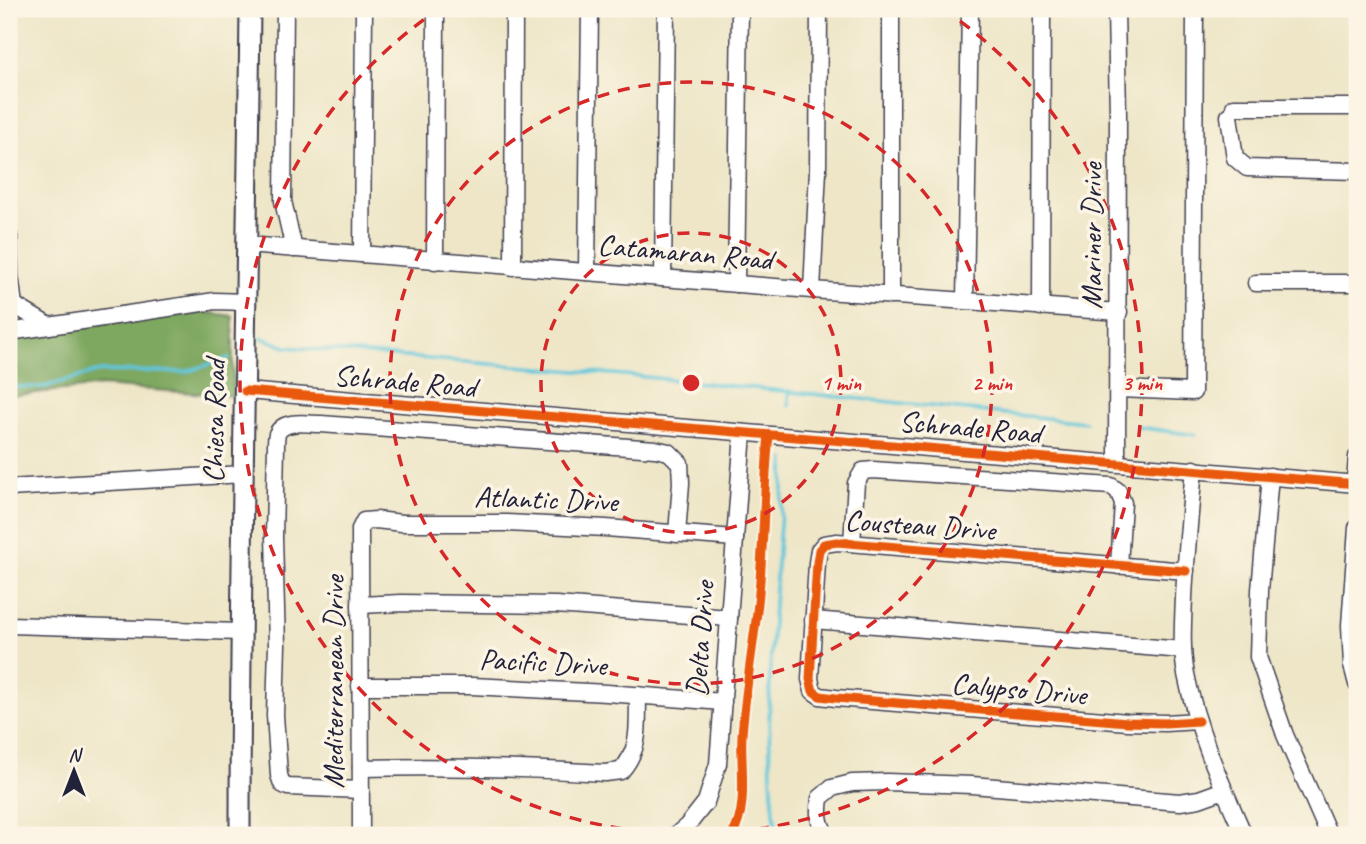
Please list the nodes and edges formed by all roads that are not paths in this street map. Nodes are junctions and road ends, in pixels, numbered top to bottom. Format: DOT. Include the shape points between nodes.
graph roads {
  1 [pos="250,9"];
  2 [pos="285,9"];
  3 [pos="364,9"];
  4 [pos="436,9"];
  5 [pos="514,9"];
  6 [pos="590,9"];
  7 [pos="666,9"];
  8 [pos="740,9"];
  9 [pos="819,9"];
  10 [pos="891,9"];
  11 [pos="970,9"];
  12 [pos="1042,9"];
  13 [pos="1116,9"];
  14 [pos="1195,9"];
  15 [pos="1357,107"];
  16 [pos="1357,171"];
  17 [pos="9,236"];
  18 [pos="247,245"];
  19 [pos="293,249"];
  20 [pos="362,254"];
  21 [pos="435,261"];
  22 [pos="513,267"];
  23 [pos="587,272"];
  24 [pos="663,278"];
  25 [pos="1256,283"];
  26 [pos="1357,283"];
  27 [pos="736,284"];
  28 [pos="813,290"];
  29 [pos="891,296"];
  30 [pos="965,301"];
  31 [pos="246,302"];
  32 [pos="11,303"];
  33 [pos="1041,307"];
  34 [pos="1119,312"];
  35 [pos="48,326"];
  36 [pos="9,332"];
  37 [pos="1118,389"];
  38 [pos="245,391"];
  39 [pos="743,433"];
  40 [pos="1357,457"];
  41 [pos="1117,463"];
  42 [pos="1194,470"];
  43 [pos="243,474"];
  44 [pos="1270,476"];
  45 [pos="1356,484"];
  46 [pos="9,488"];
  47 [pos="1357,528"];
  48 [pos="360,529"];
  49 [pos="677,534"];
  50 [pos="735,538"];
  51 [pos="852,543"];
  52 [pos="1119,565"];
  53 [pos="1186,571"];
  54 [pos="360,605"];
  55 [pos="729,618"];
  56 [pos="813,620"];
  57 [pos="9,625"];
  58 [pos="240,632"];
  59 [pos="1183,650"];
  60 [pos="1357,684"];
  61 [pos="360,685"];
  62 [pos="638,695"];
  63 [pos="836,698"];
  64 [pos="723,702"];
  65 [pos="1198,721"];
  66 [pos="361,768"];
  67 [pos="361,790"];
  68 [pos="1224,790"];
  69 [pos="240,835"];
  70 [pos="361,835"];
  71 [pos="676,835"];
  72 [pos="825,835"];
  73 [pos="1244,835"];
  74 [pos="1329,835"];
  1 -- 18 [label="main road, Chiesa Road"];
  2 -- 19 [label="street" via="283,201"];
  3 -- 20 [label="street"];
  4 -- 21 [label="street"];
  5 -- 22 [label="street"];
  6 -- 23 [label="street"];
  7 -- 24 [label="street"];
  8 -- 27 [label="street"];
  9 -- 28 [label="street"];
  10 -- 29 [label="street"];
  11 -- 30 [label="street"];
  12 -- 33 [label="street"];
  13 -- 34 [label="street, Mariner Drive"];
  14 -- 37 [label="street" via="1193,391"];
  15 -- 16 [label="street" via="1232,112 1235,158 1247,168"];
  17 -- 32 [label="street"];
  18 -- 19 [label="street, Catamaran Road"];
  18 -- 31 [label="main road, Chiesa Road"];
  19 -- 20 [label="street, Catamaran Road"];
  20 -- 21 [label="street, Catamaran Road"];
  21 -- 22 [label="street, Catamaran Road"];
  22 -- 23 [label="street, Catamaran Road"];
  23 -- 24 [label="street, Catamaran Road"];
  24 -- 27 [label="street, Catamaran Road"];
  25 -- 26 [label="street"];
  27 -- 28 [label="street, Catamaran Road"];
  28 -- 29 [label="street, Catamaran Road"];
  29 -- 30 [label="street, Catamaran Road"];
  30 -- 33 [label="street, Catamaran Road"];
  31 -- 35 [label="street" via="215,301"];
  31 -- 38 [label="main road, Chiesa Road"];
  32 -- 35 [label="street"];
  33 -- 34 [label="street, Catamaran Road"];
  34 -- 37 [label="street, Mariner Drive"];
  35 -- 36 [label="street"];
  37 -- 41 [label="street, Mariner Drive"];
  38 -- 39 [label="street, Schrade Road"];
  38 -- 43 [label="main road, Chiesa Road"];
  39 -- 41 [label="street, Schrade Road"];
  39 -- 50 [label="street, Delta Drive"];
  40 -- 45 [label="street"];
  41 -- 42 [label="street, Schrade Road"];
  42 -- 44 [label="street, Schrade Road"];
  42 -- 53 [label="street"];
  43 -- 46 [label="street"];
  43 -- 58 [label="main road, Chiesa Road"];
  44 -- 45 [label="street, Schrade Road"];
  44 -- 74 [label="street" via="1258,657 1284,735"];
  47 -- 60 [label="street" via="1350,625"];
  48 -- 49 [label="street, Atlantic Drive" via="364,521 376,520"];
  48 -- 54 [label="street, Mediterranean Drive"];
  49 -- 50 [label="street, Atlantic Drive"];
  49 -- 67 [label="street" via="680,463 669,452 321,424 282,428 276,446 274,537 279,775 288,787"];
  50 -- 55 [label="street, Delta Drive"];
  51 -- 52 [label="street, Cousteau Drive"];
  51 -- 52 [label="street" via="856,483 863,471 1111,486 1122,503"];
  51 -- 56 [label="street, Cousteau Drive" via="824,544 819,550"];
  52 -- 53 [label="street, Cousteau Drive"];
  53 -- 59 [label="street"];
  54 -- 55 [label="street" via="556,605"];
  54 -- 61 [label="street, Mediterranean Drive"];
  55 -- 64 [label="street, Delta Drive"];
  56 -- 59 [label="street"];
  56 -- 63 [label="street, Cousteau Drive" via="813,691"];
  57 -- 58 [label="street"];
  58 -- 69 [label="main road, Chiesa Road"];
  59 -- 65 [label="street"];
  61 -- 62 [label="street, Pacific Drive" via="472,685"];
  61 -- 66 [label="street, Mediterranean Drive"];
  62 -- 64 [label="street, Pacific Drive"];
  62 -- 66 [label="street" via="637,741 621,771"];
  63 -- 65 [label="street, Calypso Drive" via="1128,722"];
  64 -- 71 [label="street, Delta Drive" via="718,764 710,792"];
  65 -- 68 [label="street"];
  66 -- 67 [label="street, Mediterranean Drive"];
  67 -- 70 [label="street, Mediterranean Drive"];
  68 -- 72 [label="street" via="1180,802 972,785 852,783 832,788 820,798 819,823"];
  68 -- 73 [label="street"];
}
